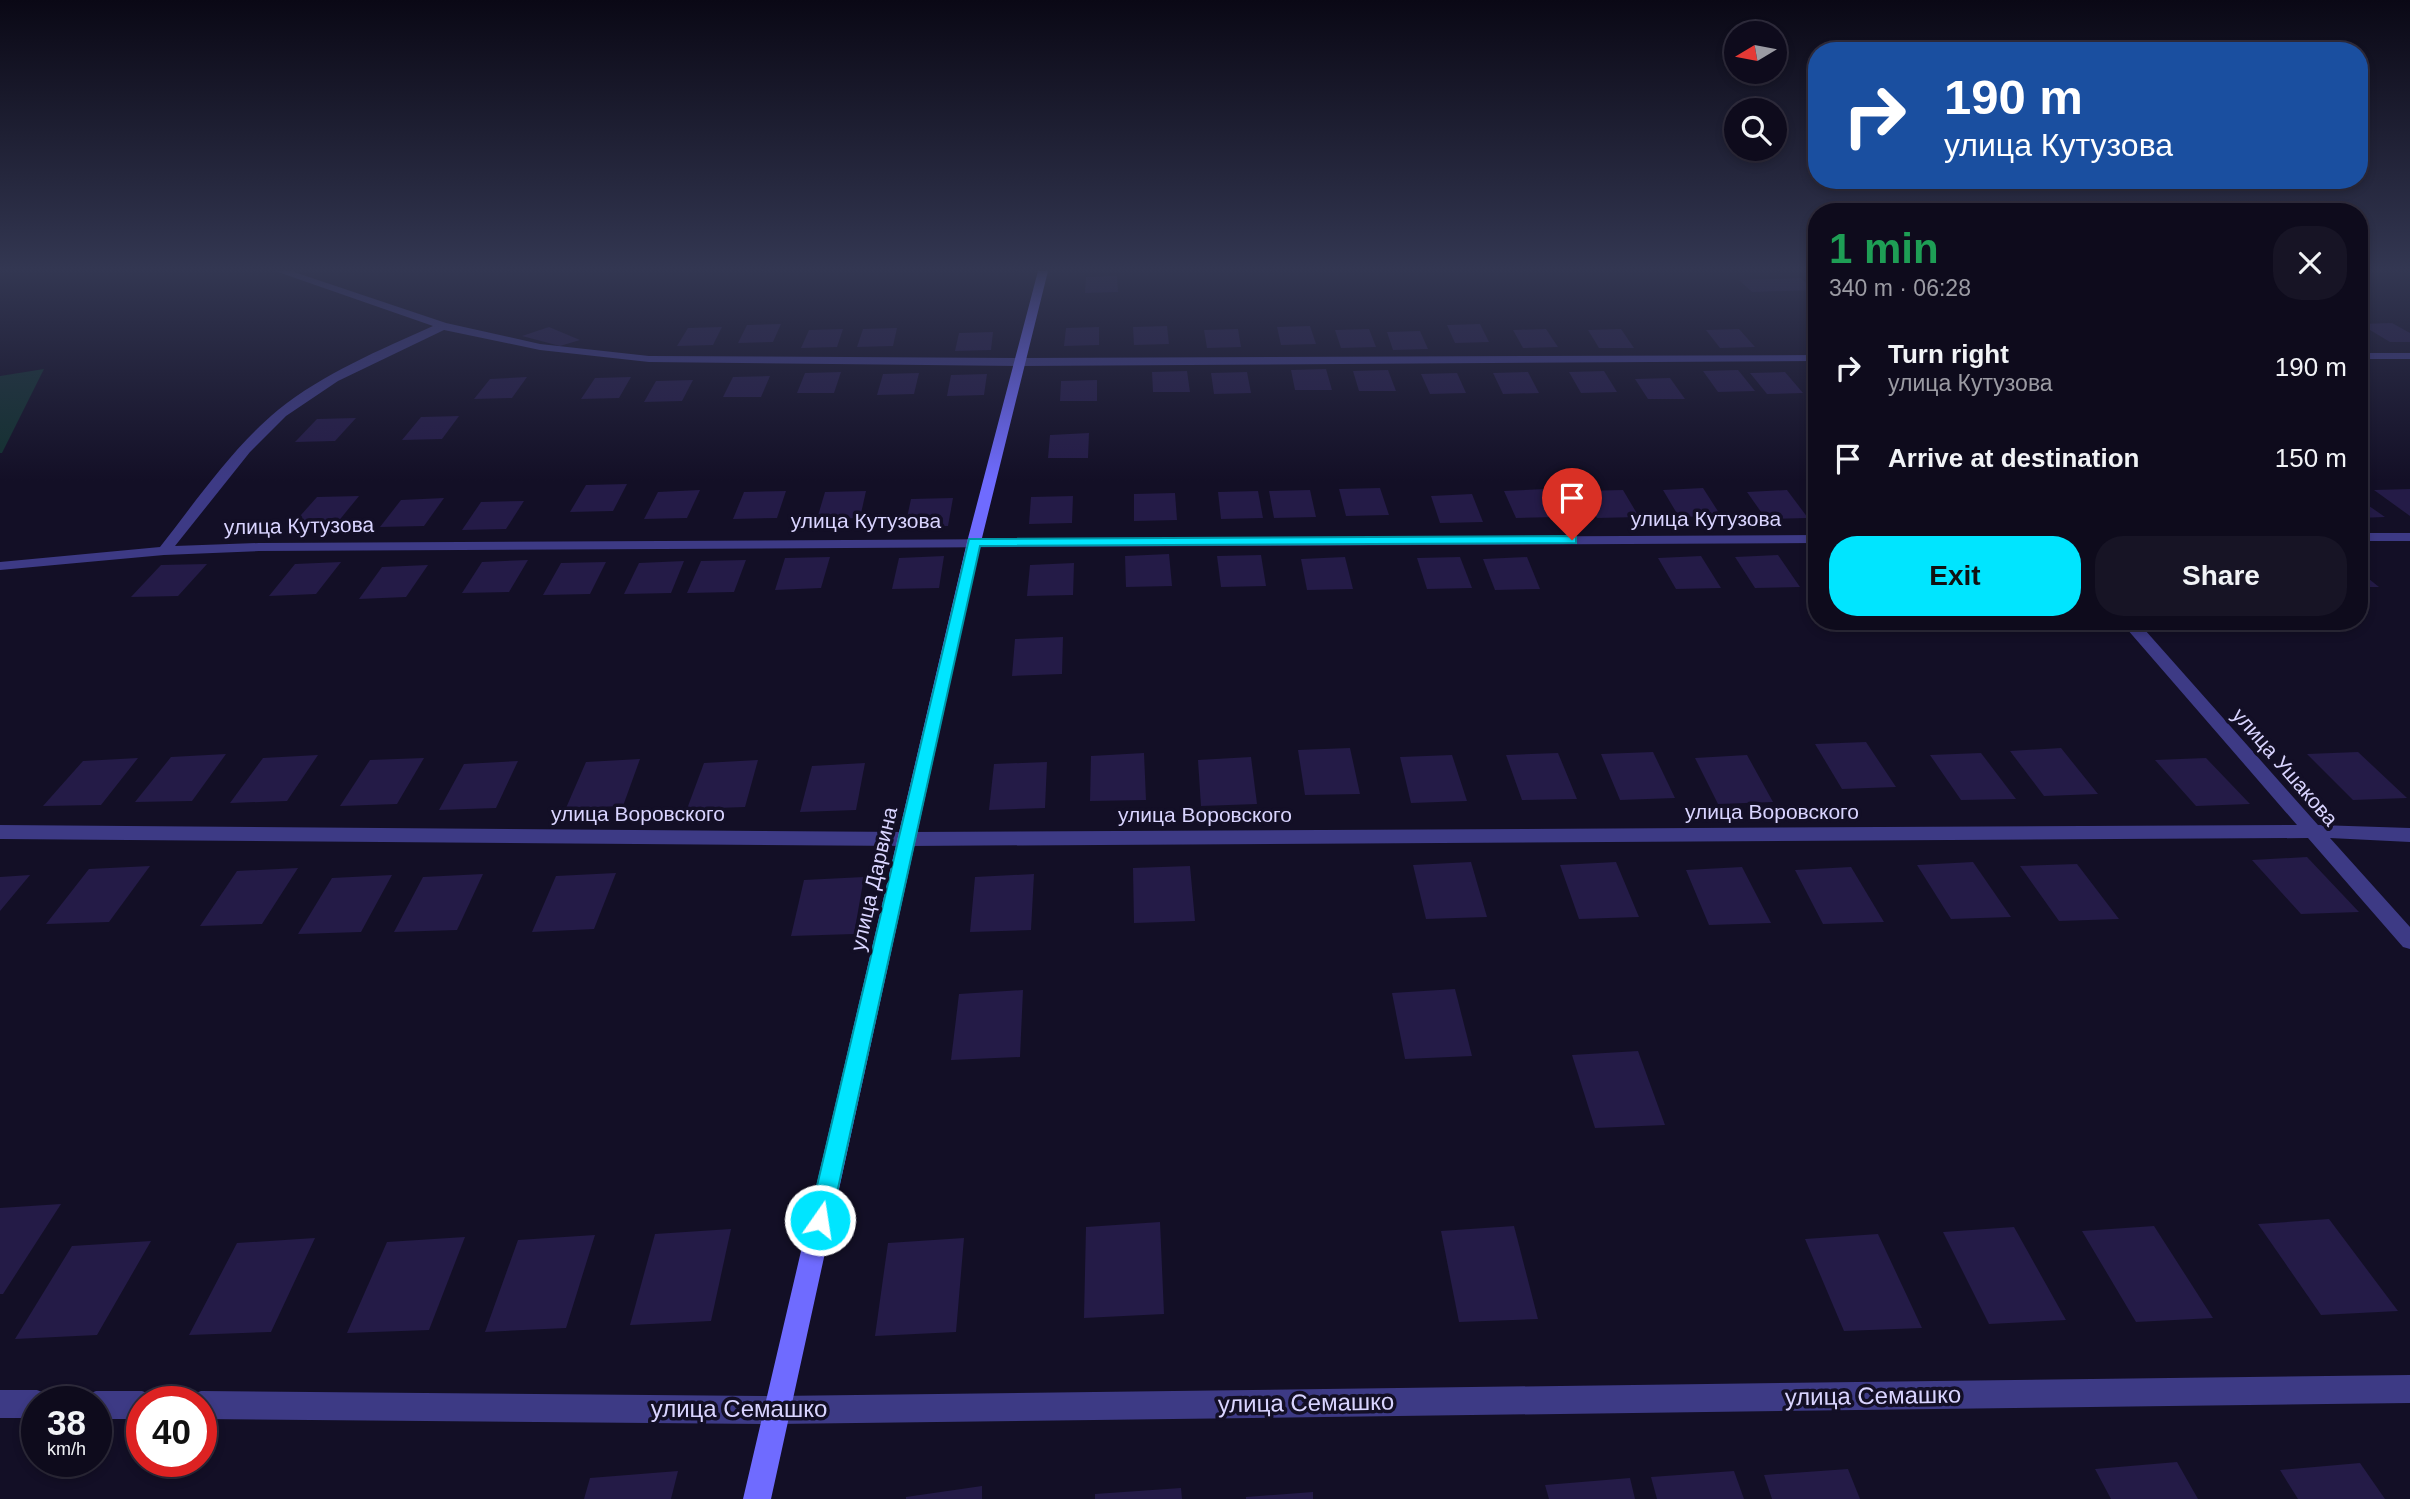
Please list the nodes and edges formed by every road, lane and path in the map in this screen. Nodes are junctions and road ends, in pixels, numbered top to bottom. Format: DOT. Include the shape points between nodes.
graph roads {
  1 [pos="410,341"];
  2 [pos="512,341"];
  3 [pos="1026,341"];
  4 [pos="2368,356"];
  5 [pos="2410,356"];
  6 [pos="1808,358"];
  7 [pos="1021,362"];
  8 [pos="2368,537"];
  9 [pos="2410,537"];
  10 [pos="1808,539"];
  11 [pos="974,542"];
  12 [pos="164,551"];
  13 [pos="0,566"];
  14 [pos="2136,630"];
  15 [pos="2311,831"];
  16 [pos="0,832"];
  17 [pos="2410,835"];
  18 [pos="907,839"];
  19 [pos="2410,941"];
  20 [pos="2410,1389"];
  21 [pos="0,1404"];
  22 [pos="21,1404"];
  23 [pos="217,1405"];
  24 [pos="776,1410"];
  25 [pos="757,1499"];
  1 -- 12 [label="street" via="298,400 257,438"];
  2 -- 7 [label="street" via="649,359"];
  3 -- 7 [label="street, улица Дарвина"];
  4 -- 5 [label="street"];
  6 -- 7 [label="street"];
  7 -- 11 [label="street, улица Дарвина"];
  8 -- 9 [label="street"];
  10 -- 11 [label="street, улица Кутузова"];
  11 -- 12 [label="street, улица Кутузова"];
  11 -- 18 [label="street, улица Дарвина"];
  12 -- 13 [label="street, улица Кутузова"];
  14 -- 15 [label="street, улица Ушакова"];
  15 -- 17 [label="street, улица Воровского"];
  15 -- 18 [label="street, улица Воровского"];
  15 -- 19 [label="street, улица Ушакова"];
  16 -- 18 [label="street, улица Воровского"];
  18 -- 24 [label="street, улица Дарвина"];
  20 -- 24 [label="street, улица Семашко"];
  21 -- 22 [label="street"];
  23 -- 24 [label="street, улица Семашко"];
  24 -- 25 [label="street, улица Дарвина"];
}
